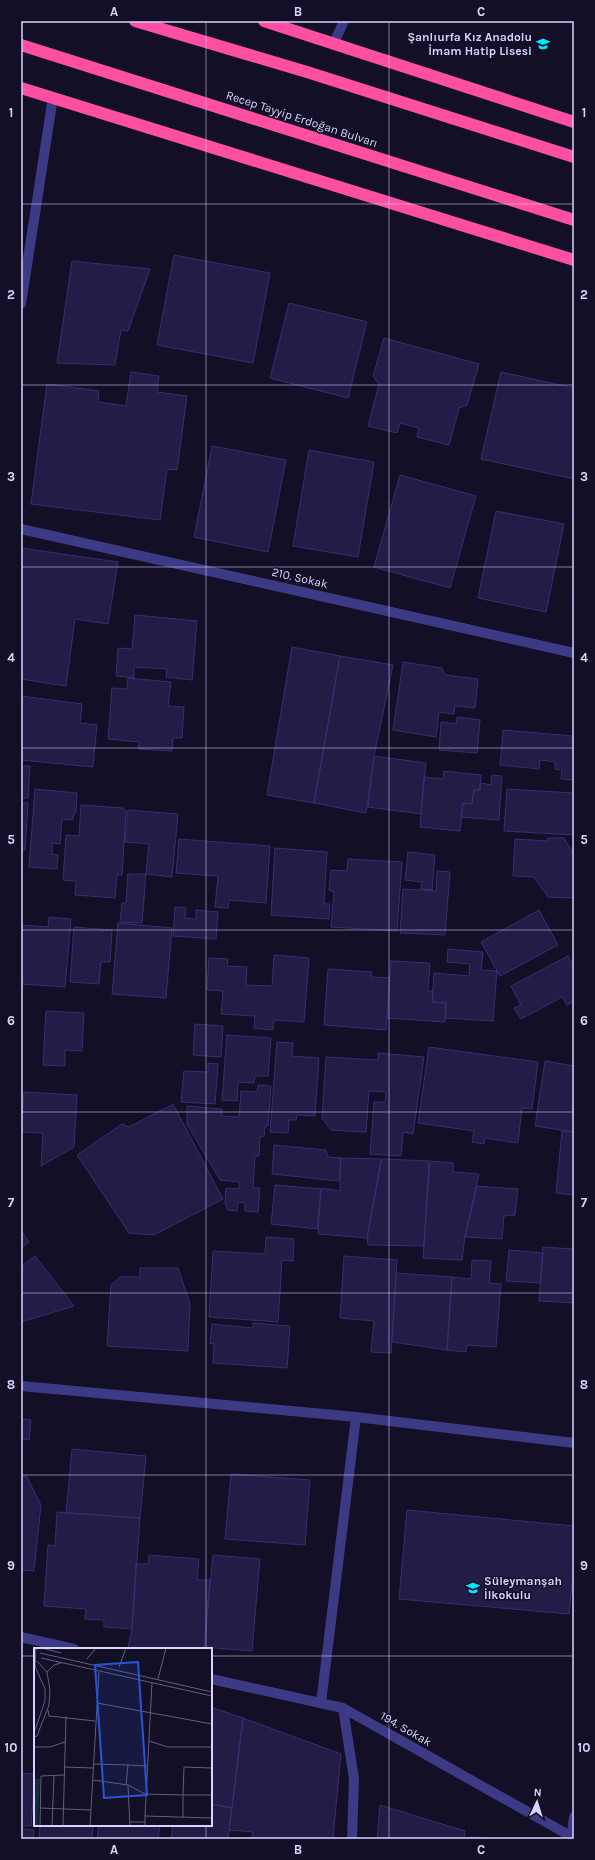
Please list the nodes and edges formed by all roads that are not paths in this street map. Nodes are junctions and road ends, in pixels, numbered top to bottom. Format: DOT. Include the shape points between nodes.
graph roads {
  1 [pos="135,21"];
  2 [pos="264,21"];
  3 [pos="344,21"];
  4 [pos="334,43"];
  5 [pos="21,45"];
  6 [pos="21,88"];
  7 [pos="53,98"];
  8 [pos="574,122"];
  9 [pos="574,157"];
  10 [pos="574,220"];
  11 [pos="574,260"];
  12 [pos="21,304"];
  13 [pos="21,529"];
  14 [pos="574,653"];
  15 [pos="21,1386"];
  16 [pos="356,1417"];
  17 [pos="574,1443"];
  18 [pos="21,1637"];
  19 [pos="70,1648"];
  20 [pos="212,1679"];
  21 [pos="321,1703"];
  22 [pos="343,1708"];
  23 [pos="574,1817"];
  24 [pos="572,1838"];
  25 [pos="352,1839"];
  1 -- 9 [label="highway" via="307,72"];
  2 -- 4 [label="highway"];
  3 -- 4 [label="street"];
  4 -- 8 [label="highway"];
  5 -- 10 [label="highway, Recep Tayyip Erdoğan Bulvarı"];
  6 -- 7 [label="highway"];
  7 -- 11 [label="highway"];
  7 -- 12 [label="street"];
  13 -- 14 [label="street, 210. Sokak"];
  15 -- 16 [label="street"];
  16 -- 17 [label="street"];
  16 -- 21 [label="street"];
  18 -- 19 [label="street"];
  20 -- 21 [label="street, 194. Sokak"];
  21 -- 22 [label="street, 194. Sokak"];
  22 -- 24 [label="street, 194. Sokak"];
  22 -- 25 [label="street" via="354,1779"];
  23 -- 24 [label="street"];
}
